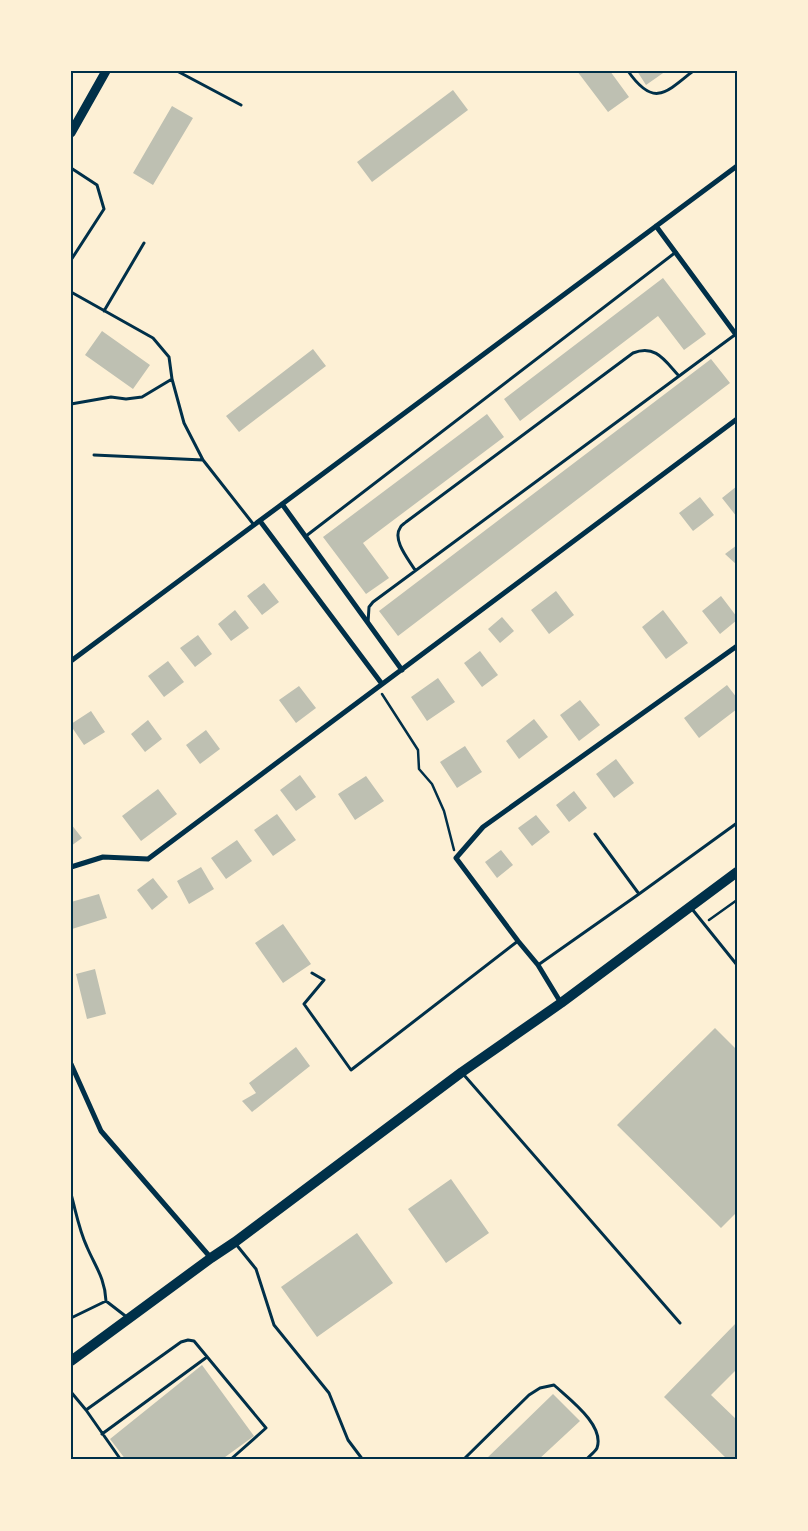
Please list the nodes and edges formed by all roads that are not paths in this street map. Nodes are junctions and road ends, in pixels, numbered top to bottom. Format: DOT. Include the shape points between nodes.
graph roads {
  1 [pos="106,71"];
  2 [pos="176,71"];
  3 [pos="628,71"];
  4 [pos="693,71"];
  5 [pos="241,105"];
  6 [pos="71,133"];
  7 [pos="737,166"];
  8 [pos="71,168"];
  9 [pos="656,226"];
  10 [pos="144,243"];
  11 [pos="676,252"];
  12 [pos="71,260"];
  13 [pos="71,292"];
  14 [pos="104,311"];
  15 [pos="736,335"];
  16 [pos="679,376"];
  17 [pos="172,379"];
  18 [pos="71,404"];
  19 [pos="737,419"];
  20 [pos="94,455"];
  21 [pos="203,460"];
  22 [pos="282,504"];
  23 [pos="260,521"];
  24 [pos="254,525"];
  25 [pos="305,536"];
  26 [pos="415,570"];
  27 [pos="368,624"];
  28 [pos="737,646"];
  29 [pos="71,661"];
  30 [pos="402,670"];
  31 [pos="380,686"];
  32 [pos="737,823"];
  33 [pos="595,834"];
  34 [pos="71,867"];
  35 [pos="737,872"];
  36 [pos="639,894"];
  37 [pos="690,906"];
  38 [pos="518,941"];
  39 [pos="538,965"];
  40 [pos="737,965"];
  41 [pos="312,973"];
  42 [pos="561,1003"];
  43 [pos="71,1064"];
  44 [pos="462,1072"];
  45 [pos="71,1194"];
  46 [pos="234,1242"];
  47 [pos="211,1258"];
  48 [pos="106,1301"];
  49 [pos="71,1318"];
  50 [pos="130,1319"];
  51 [pos="680,1323"];
  52 [pos="207,1357"];
  53 [pos="71,1361"];
  54 [pos="71,1392"];
  55 [pos="86,1410"];
  56 [pos="102,1434"];
  57 [pos="121,1460"];
  58 [pos="230,1460"];
  59 [pos="363,1460"];
  60 [pos="463,1460"];
  61 [pos="586,1460"];
  1 -- 6 [label="main road"];
  2 -- 5 [label="lane"];
  3 -- 4 [label="lane" via="637,84 654,94 665,93"];
  7 -- 9 [label="street"];
  8 -- 12 [label="lane" via="97,185 104,209"];
  9 -- 11 [label="street"];
  9 -- 22 [label="street"];
  10 -- 14 [label="lane"];
  11 -- 15 [label="street"];
  11 -- 25 [label="lane"];
  13 -- 14 [label="lane"];
  14 -- 17 [label="lane" via="153,338 168,357"];
  15 -- 16 [label="lane"];
  16 -- 26 [label="lane"];
  16 -- 26 [label="lane" via="650,350 641,350 626,359 399,528 398,542"];
  17 -- 18 [label="lane" via="142,397 126,400 111,397"];
  17 -- 21 [label="lane" via="184,423"];
  19 -- 30 [label="street"];
  20 -- 21 [label="lane"];
  21 -- 24 [label="lane"];
  22 -- 23 [label="street"];
  22 -- 25 [label="street"];
  23 -- 24 [label="street"];
  23 -- 31 [label="street"];
  24 -- 29 [label="street"];
  25 -- 27 [label="street"];
  26 -- 27 [label="lane" via="372,602"];
  27 -- 30 [label="street"];
  28 -- 38 [label="street" via="483,827 456,858"];
  30 -- 31 [label="street"];
  31 -- 34 [label="street" via="148,859 103,857"];
  32 -- 36 [label="lane"];
  33 -- 36 [label="lane"];
  35 -- 37 [label="main road"];
  36 -- 39 [label="lane"];
  37 -- 40 [label="lane"];
  37 -- 42 [label="main road"];
  38 -- 39 [label="street"];
  38 -- 41 [label="lane" via="351,1070 304,1004 324,980"];
  39 -- 42 [label="street"];
  42 -- 44 [label="main road"];
  43 -- 47 [label="street" via="101,1131"];
  44 -- 46 [label="main road"];
  44 -- 51 [label="lane"];
  45 -- 48 [label="lane" via="86,1246 106,1289"];
  46 -- 47 [label="main road"];
  46 -- 59 [label="lane" via="256,1269 274,1325 328,1393 348,1440"];
  47 -- 50 [label="main road"];
  48 -- 49 [label="lane"];
  48 -- 50 [label="lane"];
  50 -- 53 [label="main road"];
  52 -- 55 [label="lane" via="194,1341 181,1342"];
  52 -- 56 [label="lane"];
  52 -- 58 [label="lane" via="266,1428"];
  54 -- 55 [label="lane"];
  55 -- 56 [label="lane"];
  56 -- 57 [label="lane"];
  60 -- 61 [label="lane" via="529,1395 554,1385 590,1420 598,1436 597,1449"];
}
